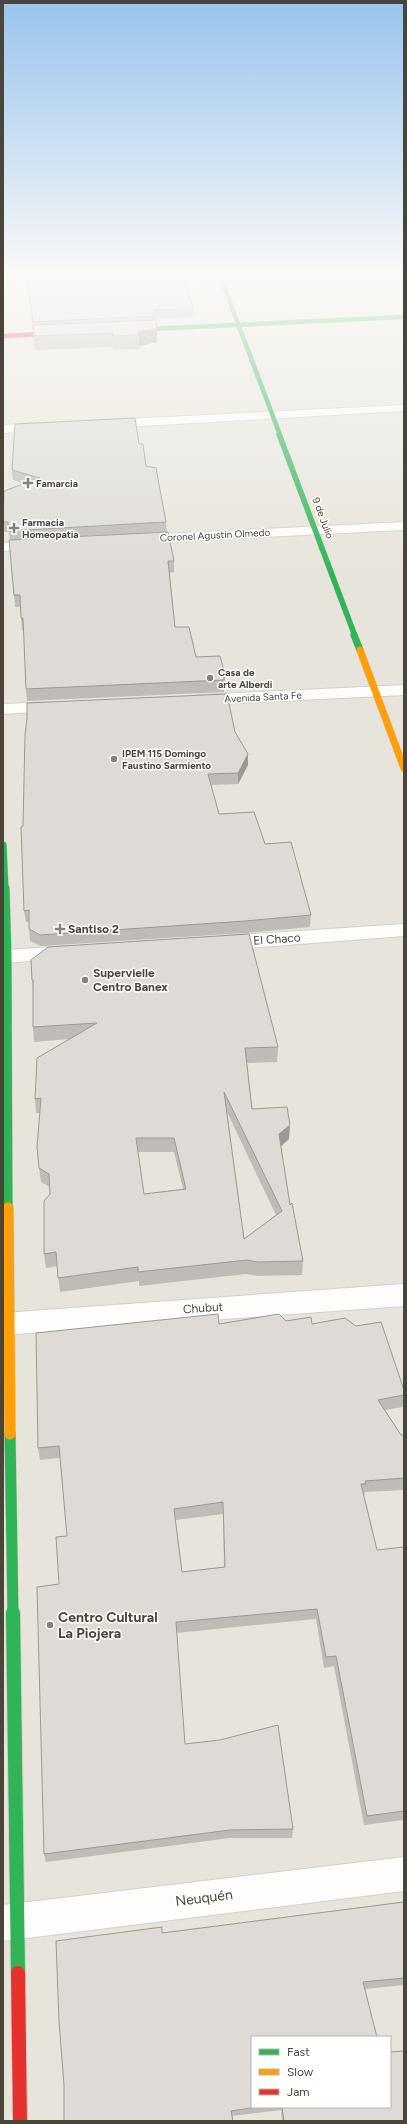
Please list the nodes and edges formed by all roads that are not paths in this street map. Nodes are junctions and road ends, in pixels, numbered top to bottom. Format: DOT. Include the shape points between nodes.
graph roads {
  1 [pos="259,375"];
  2 [pos="404,408"];
  3 [pos="274,416"];
  4 [pos="90,425"];
  5 [pos="59,426"];
  6 [pos="3,429"];
  7 [pos="404,526"];
  8 [pos="316,530"];
  9 [pos="128,540"];
  10 [pos="50,544"];
  11 [pos="3,547"];
  12 [pos="404,690"];
  13 [pos="376,692"];
  14 [pos="185,701"];
  15 [pos="74,706"];
  16 [pos="3,709"];
  17 [pos="404,768"];
  18 [pos="3,845"];
  19 [pos="404,930"];
  20 [pos="205,944"];
  21 [pos="86,952"];
  22 [pos="7,957"];
  23 [pos="404,1295"];
  24 [pos="6,1324"];
  25 [pos="404,1874"];
  26 [pos="10,1922"];
  27 [pos="20,2121"];
  1 -- 3 [label="street, 9 de Julio"];
  2 -- 3 [label="street"];
  3 -- 4 [label="street"];
  3 -- 8 [label="street, 9 de Julio"];
  5 -- 6 [label="street"];
  7 -- 8 [label="street, Coronel Agustín Olmedo"];
  8 -- 9 [label="street, Coronel Agustín Olmedo"];
  8 -- 13 [label="street, 9 de Julio"];
  10 -- 11 [label="street"];
  12 -- 13 [label="street, Avenida Santa Fe"];
  13 -- 14 [label="street, Avenida Santa Fe"];
  13 -- 17 [label="street, 9 de Julio"];
  15 -- 16 [label="street"];
  18 -- 22 [label="street"];
  19 -- 20 [label="street, El Chaco"];
  21 -- 22 [label="street"];
  22 -- 24 [label="street"];
  23 -- 24 [label="street, Chubut"];
  24 -- 26 [label="street"];
  25 -- 26 [label="street, Neuquén"];
  26 -- 27 [label="street"];
}
